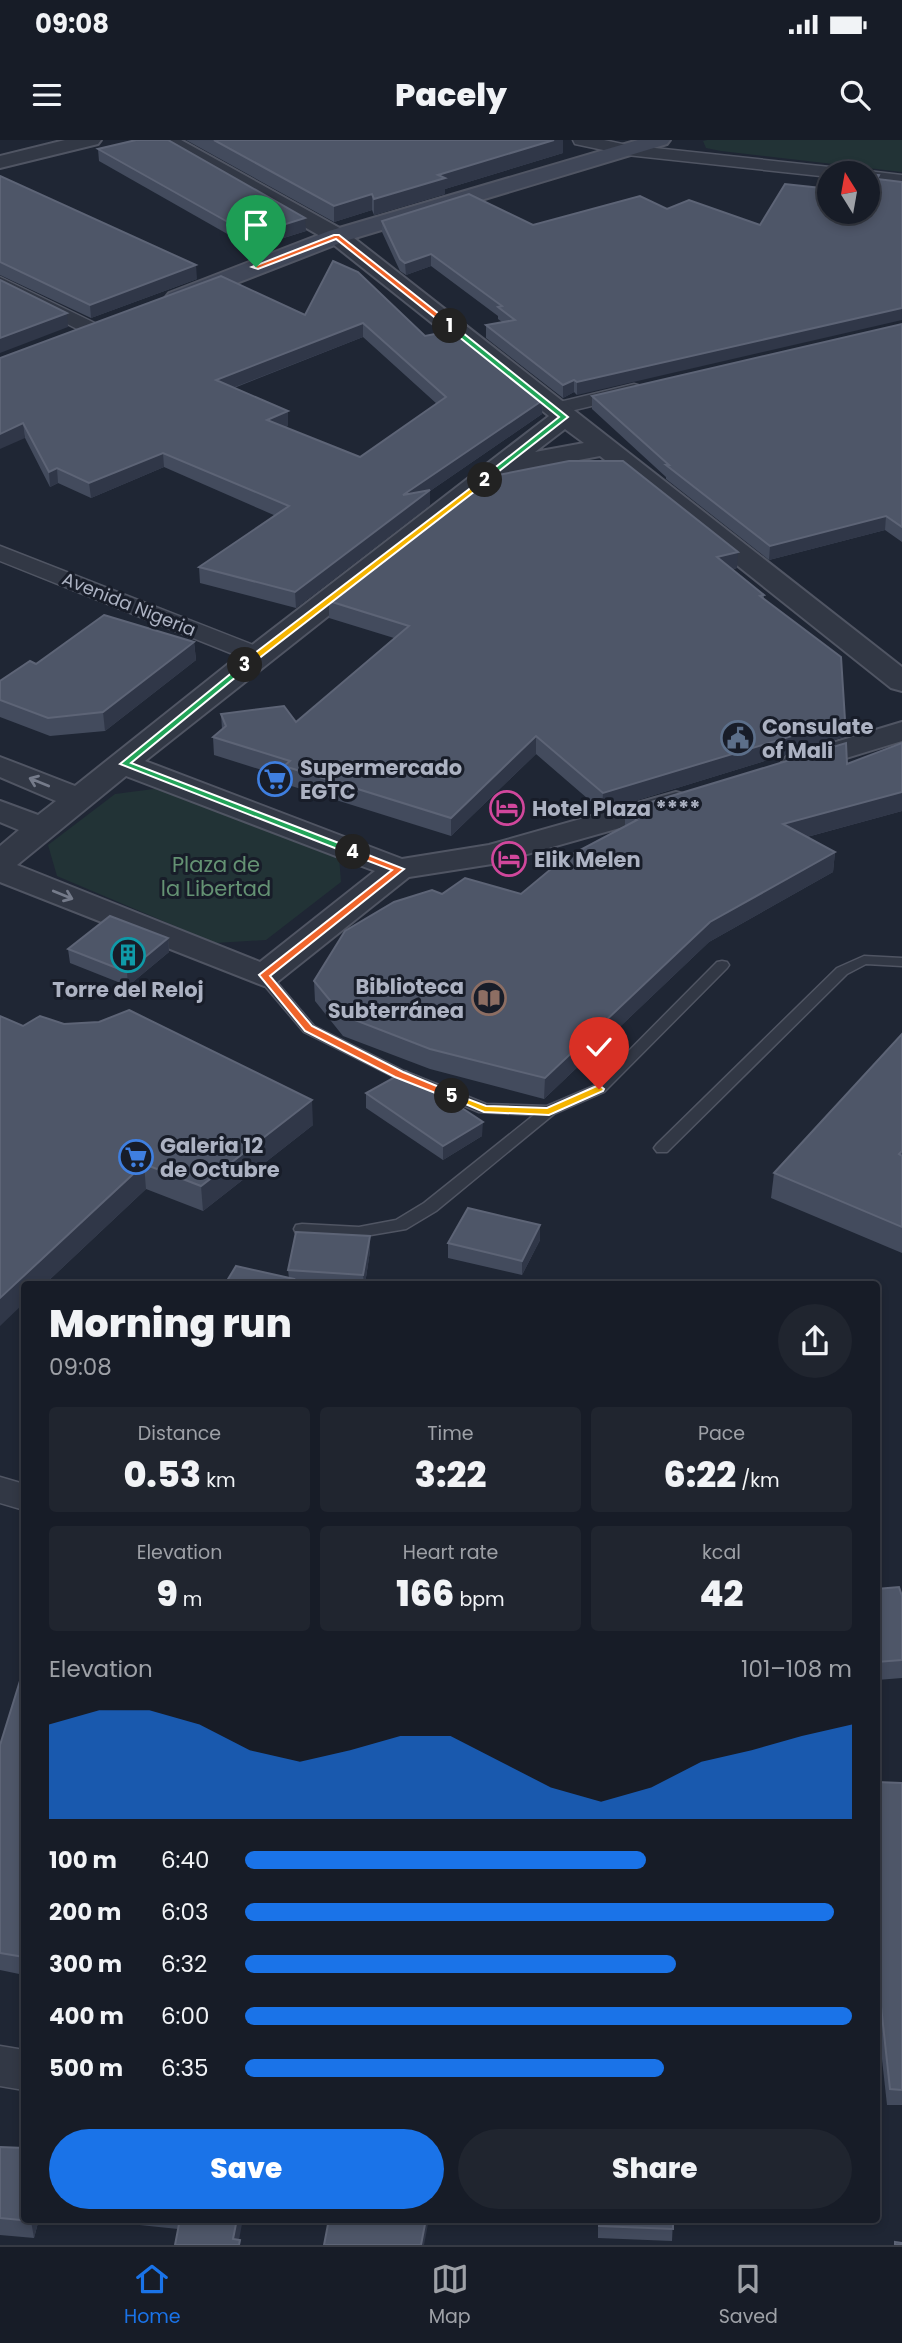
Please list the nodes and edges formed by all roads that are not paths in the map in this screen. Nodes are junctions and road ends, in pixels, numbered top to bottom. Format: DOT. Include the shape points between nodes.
graph roads {
  1 [pos="91,140"];
  2 [pos="166,140"];
  3 [pos="581,140"];
  4 [pos="660,140"];
  5 [pos="627,150"];
  6 [pos="0,162"];
  7 [pos="817,171"];
  8 [pos="880,177"];
  9 [pos="902,180"];
  10 [pos="337,236"];
  11 [pos="0,284"];
  12 [pos="158,305"];
  13 [pos="119,320"];
  14 [pos="94,330"];
  15 [pos="60,342"];
  16 [pos="647,387"];
  17 [pos="559,413"];
  18 [pos="602,448"];
  19 [pos="502,467"];
  20 [pos="0,553"];
  21 [pos="257,655"];
  22 [pos="902,682"];
  23 [pos="902,731"];
  24 [pos="124,764"];
  25 [pos="0,766"];
  26 [pos="768,773"];
  27 [pos="702,794"];
  28 [pos="79,799"];
  29 [pos="0,811"];
  30 [pos="44,829"];
  31 [pos="0,862"];
  32 [pos="399,869"];
  33 [pos="0,870"];
  34 [pos="902,962"];
  35 [pos="722,965"];
  36 [pos="264,975"];
  37 [pos="549,1111"];
  38 [pos="662,1149"];
  39 [pos="302,1229"];
  40 [pos="0,1490"];
  41 [pos="21,1496"];
  42 [pos="0,2066"];
  43 [pos="21,2070"];
  1 -- 6 [label="street"];
  2 -- 10 [label="street"];
  3 -- 5 [label="street"];
  4 -- 5 [label="main road"];
  5 -- 7 [label="street"];
  5 -- 10 [label="main road"];
  8 -- 9 [label="street"];
  10 -- 12 [label="main road"];
  10 -- 17 [label="street"];
  11 -- 14 [label="street"];
  13 -- 14 [label="main road"];
  14 -- 15 [label="main road"];
  16 -- 17 [label="street"];
  17 -- 18 [label="street"];
  17 -- 19 [label="street"];
  18 -- 19 [label="street"];
  18 -- 22 [label="street"];
  19 -- 21 [label="street"];
  20 -- 21 [label="street, Avenida Nigeria"];
  21 -- 24 [label="street"];
  23 -- 26 [label="street"];
  24 -- 28 [label="street"];
  24 -- 32 [label="street"];
  28 -- 25 [label="street, one-way"];
  27 -- 32 [label="street" via="492,854"];
  28 -- 30 [label="street"];
  29 -- 30 [label="street"];
  30 -- 31 [label="street"];
  32 -- 36 [label="street"];
  33 -- 36 [label="street, one-way"];
  34 -- 38 [label="lane" via="864,960 842,971"];
  35 -- 37 [label="lane" via="599,1089"];
  36 -- 37 [label="lane" via="309,1029 399,1074 484,1109"];
  37 -- 39 [label="lane" via="430,1207 400,1225 359,1232"];
  40 -- 41 [label="street"];
  42 -- 43 [label="street"];
}
